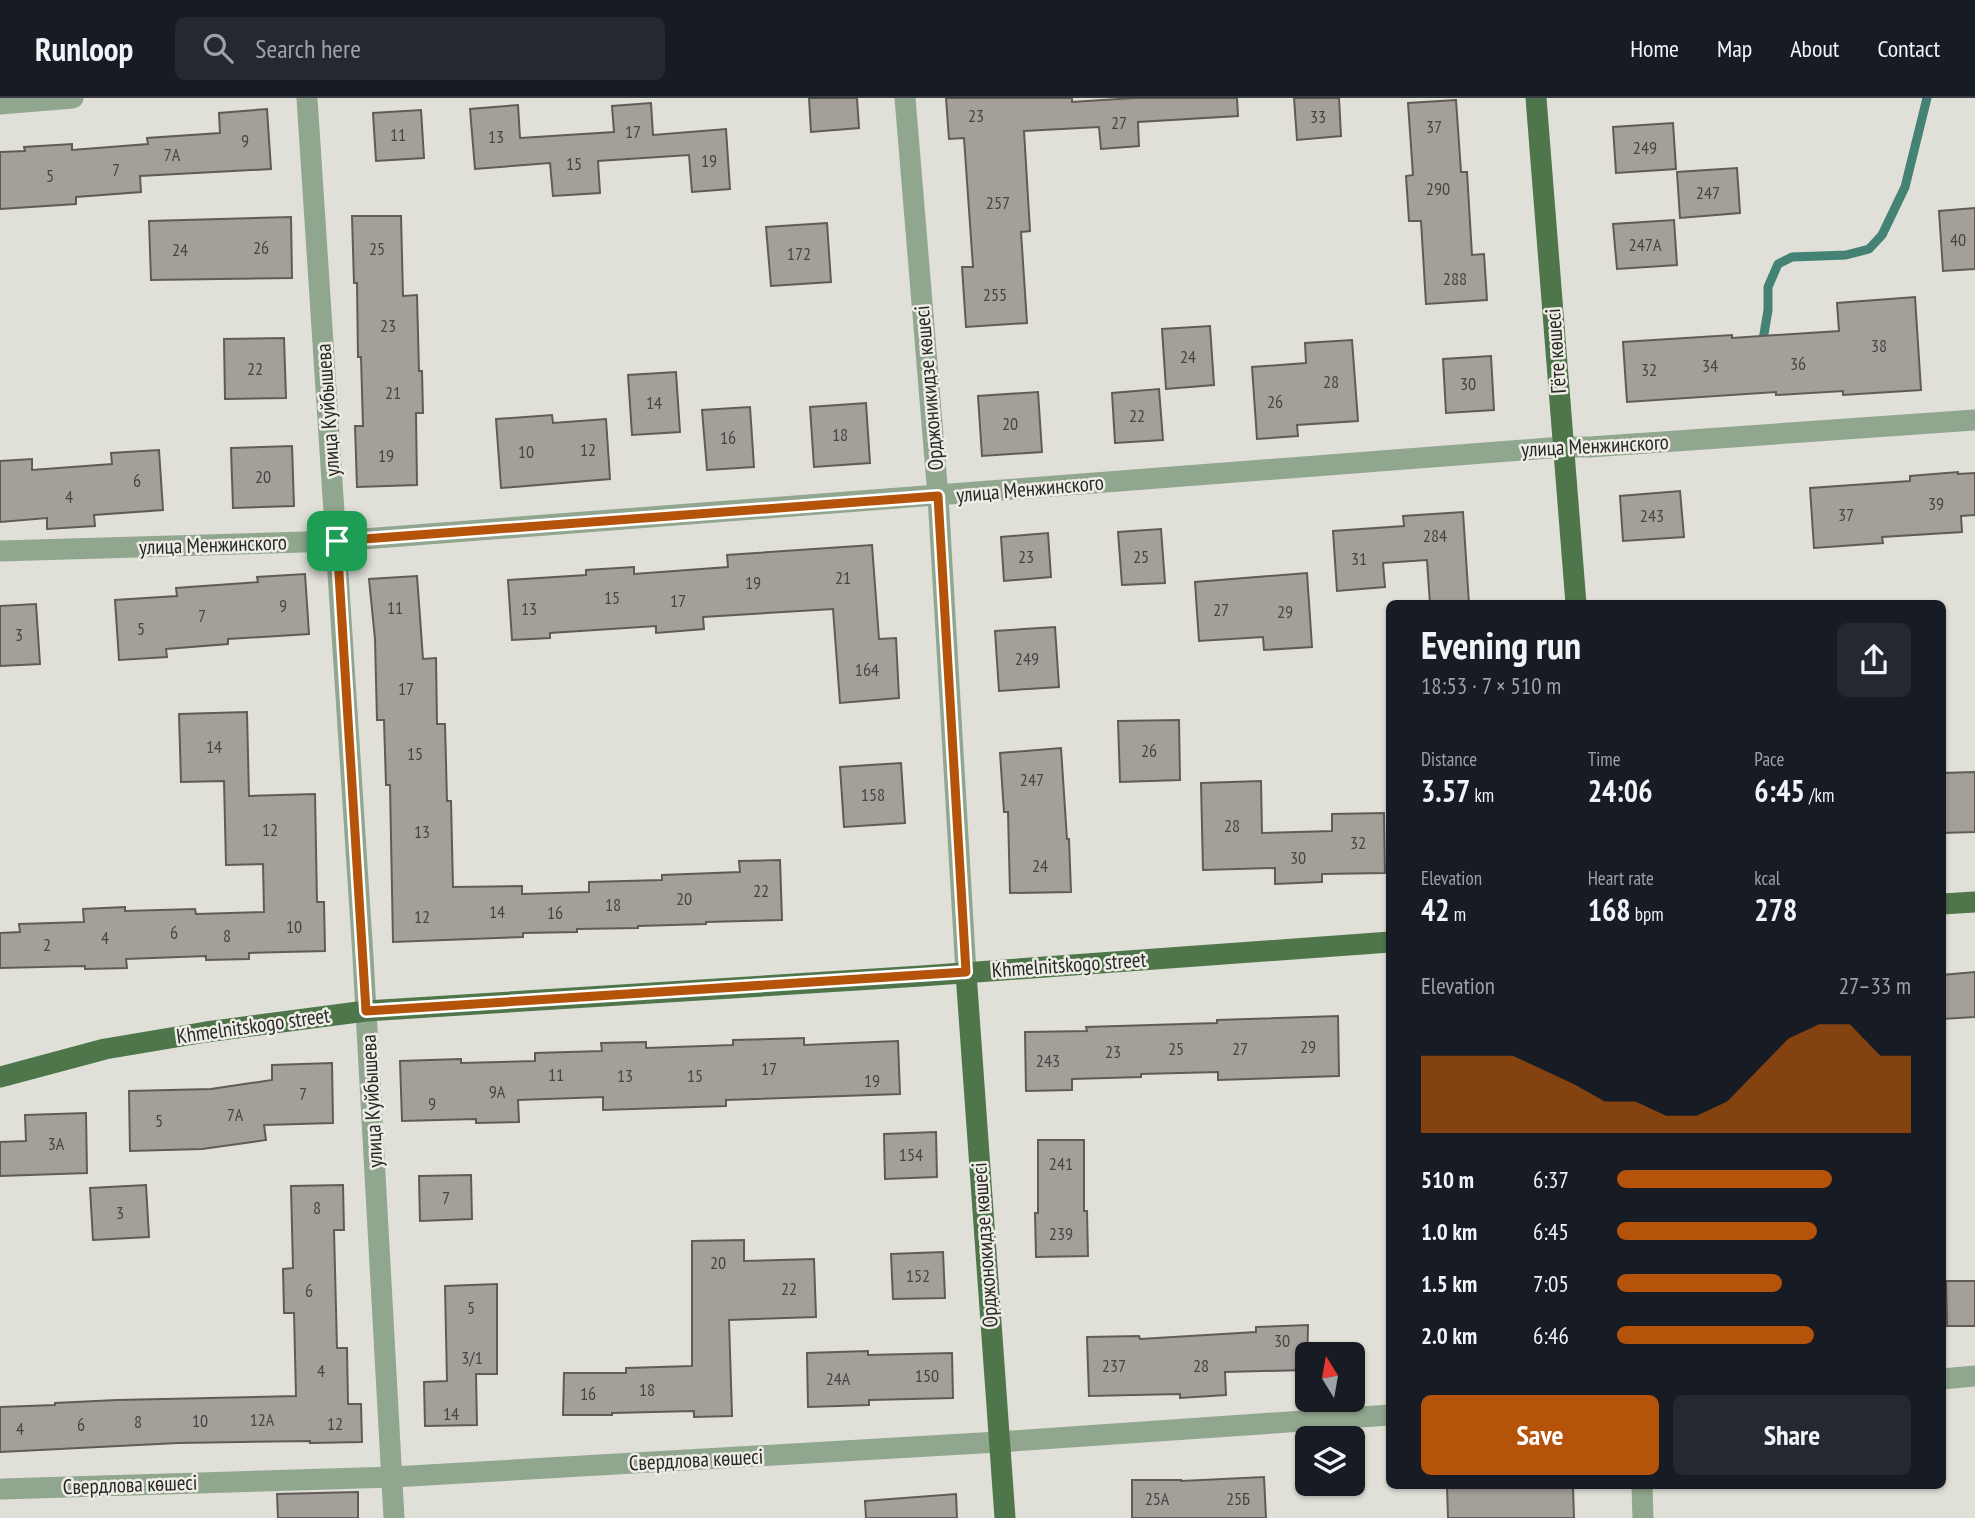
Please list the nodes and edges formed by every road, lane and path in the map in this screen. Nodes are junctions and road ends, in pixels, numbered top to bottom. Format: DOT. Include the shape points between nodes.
graph roads {
  1 [pos="73,98"];
  2 [pos="307,98"];
  3 [pos="905,98"];
  4 [pos="1536,98"];
  5 [pos="0,104"];
  6 [pos="1975,420"];
  7 [pos="1563,447"];
  8 [pos="938,496"];
  9 [pos="337,541"];
  10 [pos="0,551"];
  11 [pos="1576,600"];
  12 [pos="1975,902"];
  13 [pos="1946,904"];
  14 [pos="1386,942"];
  15 [pos="966,972"];
  16 [pos="366,1011"];
  17 [pos="0,1077"];
  18 [pos="1975,1376"];
  19 [pos="1946,1378"];
  20 [pos="1386,1415"];
  21 [pos="998,1442"];
  22 [pos="393,1477"];
  23 [pos="2,1489"];
  24 [pos="1642,1489"];
  25 [pos="394,1518"];
  26 [pos="1004,1518"];
  27 [pos="1643,1518"];
  1 -- 5 [label="street"];
  2 -- 9 [label="street, улица Куйбышева"];
  3 -- 8 [label="street, Орджоникидзе көшесі"];
  4 -- 7 [label="main road, Гёте көшесі"];
  6 -- 7 [label="street, улица Менжинского"];
  7 -- 8 [label="street, улица Менжинского"];
  7 -- 11 [label="main road, Гёте көшесі"];
  8 -- 9 [label="street, улица Менжинского"];
  8 -- 15 [label="street, Орджоникидзе көшесі"];
  9 -- 10 [label="street, улица Менжинского"];
  9 -- 16 [label="street, улица Куйбышева"];
  12 -- 13 [label="main road"];
  14 -- 15 [label="main road, Khmelnitskogo street"];
  15 -- 16 [label="main road, Khmelnitskogo street"];
  15 -- 21 [label="main road, Орджонокидзе көшесі"];
  16 -- 17 [label="main road, Khmelnitskogo street" via="105,1049"];
  16 -- 22 [label="street, улица Куйбышева"];
  18 -- 19 [label="street"];
  20 -- 21 [label="street, Свердлова көшесі"];
  21 -- 22 [label="street, Свердлова көшесі"];
  21 -- 26 [label="main road, Орджонокидзе көшесі"];
  22 -- 23 [label="street, Свердлова көшесі"];
  22 -- 25 [label="street, улица Куйбышева"];
  24 -- 27 [label="street"];
}
